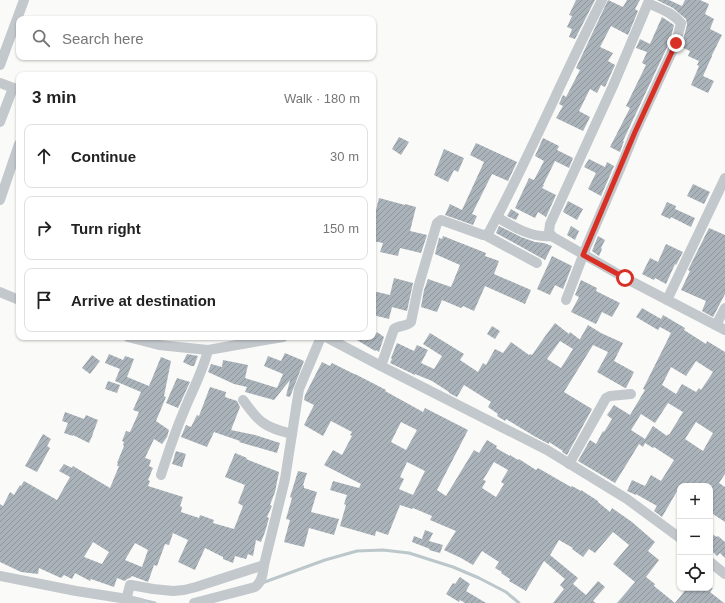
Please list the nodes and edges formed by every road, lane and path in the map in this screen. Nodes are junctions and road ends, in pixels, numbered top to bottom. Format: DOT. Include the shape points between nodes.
graph roads {
  1 [pos="24,0"];
  2 [pos="602,0"];
  3 [pos="18,16"];
  4 [pos="16,22"];
  5 [pos="0,65"];
  6 [pos="0,83"];
  7 [pos="16,88"];
  8 [pos="0,122"];
  9 [pos="16,153"];
  10 [pos="725,178"];
  11 [pos="0,200"];
  12 [pos="497,217"];
  13 [pos="485,235"];
  14 [pos="552,236"];
  15 [pos="583,255"];
  16 [pos="537,263"];
  17 [pos="0,292"];
  18 [pos="16,299"];
  19 [pos="566,300"];
  20 [pos="667,300"];
  21 [pos="725,308"];
  22 [pos="721,328"];
  23 [pos="140,340"];
  24 [pos="266,340"];
  25 [pos="320,340"];
  26 [pos="332,340"];
  27 [pos="208,350"];
  28 [pos="381,366"];
  29 [pos="631,394"];
  30 [pos="243,400"];
  31 [pos="292,434"];
  32 [pos="569,464"];
  33 [pos="161,475"];
  34 [pos="677,536"];
  35 [pos="713,564"];
  36 [pos="264,567"];
  37 [pos="725,574"];
  38 [pos="0,576"];
  39 [pos="128,593"];
  40 [pos="141,603"];
  41 [pos="194,603"];
  1 -- 3 [label="street"];
  2 -- 12 [label="street"];
  4 -- 5 [label="street"];
  6 -- 7 [label="street"];
  7 -- 8 [label="street"];
  9 -- 11 [label="street"];
  10 -- 20 [label="street"];
  12 -- 13 [label="street"];
  12 -- 14 [label="street" via="511,226 535,235"];
  13 -- 16 [label="street"];
  13 -- 28 [label="street" via="441,220 438,222 418,288 411,322 394,329"];
  14 -- 15 [label="street"];
  14 -- 15 [label="street" via="549,232 550,224 648,3 670,13 681,23 676,43"];
  15 -- 19 [label="street"];
  15 -- 20 [label="street"];
  17 -- 18 [label="street"];
  20 -- 22 [label="street"];
  21 -- 22 [label="street"];
  23 -- 27 [label="street" via="159,345"];
  24 -- 27 [label="street"];
  25 -- 31 [label="street" via="299,389"];
  26 -- 28 [label="street"];
  27 -- 33 [label="street"];
  28 -- 32 [label="street" via="547,450"];
  29 -- 32 [label="street" via="606,398"];
  30 -- 31 [label="street" via="262,422"];
  31 -- 36 [label="street" via="285,479"];
  32 -- 34 [label="street" via="627,499"];
  35 -- 37 [label="street"];
  36 -- 39 [label="street" via="184,590 173,591 131,585"];
  36 -- 41 [label="street" via="260,581 255,587"];
  38 -- 39 [label="street"];
  39 -- 40 [label="street"];
}
